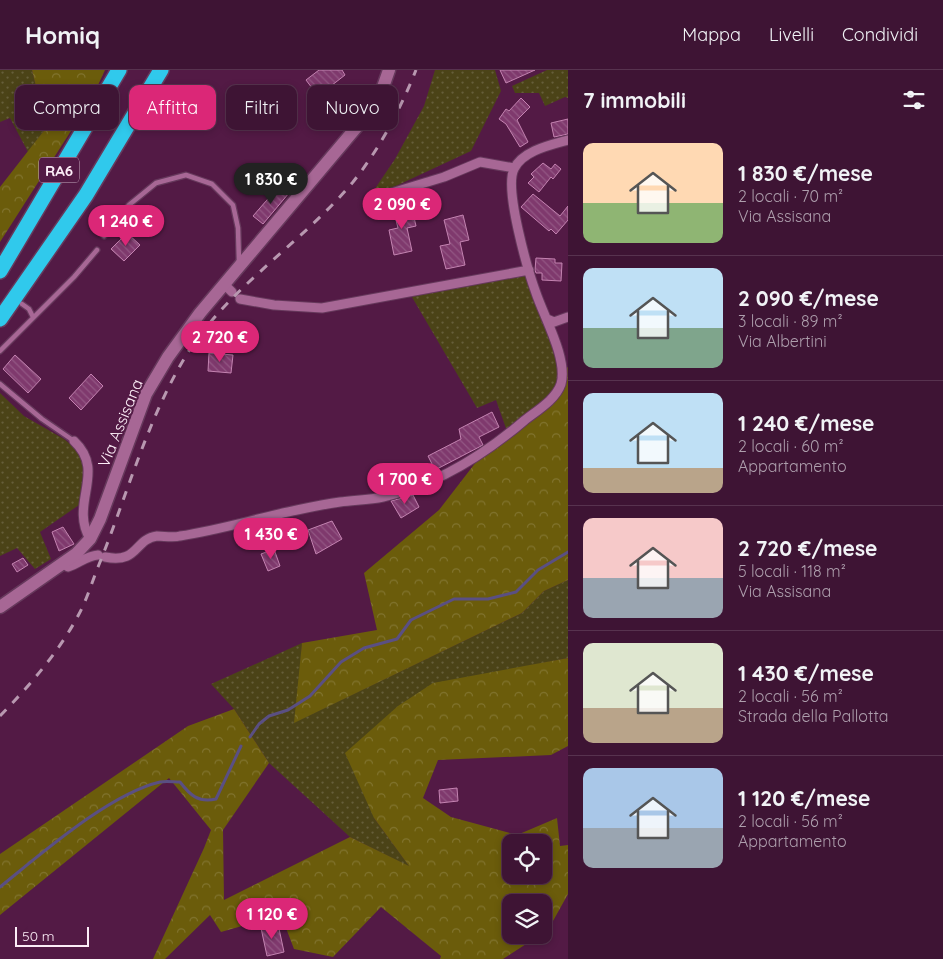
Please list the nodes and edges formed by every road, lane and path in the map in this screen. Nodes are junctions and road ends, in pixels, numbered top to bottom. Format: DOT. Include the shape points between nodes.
graph roads {
  1 [pos="119,70"];
  2 [pos="160,70"];
  3 [pos="389,70"];
  4 [pos="568,140"];
  5 [pos="514,168"];
  6 [pos="56,176"];
  7 [pos="378,197"];
  8 [pos="104,236"];
  9 [pos="97,250"];
  10 [pos="0,258"];
  11 [pos="239,266"];
  12 [pos="530,270"];
  13 [pos="0,271"];
  14 [pos="240,299"];
  15 [pos="18,303"];
  16 [pos="33,316"];
  17 [pos="568,318"];
  18 [pos="0,319"];
  19 [pos="547,319"];
  20 [pos="0,324"];
  21 [pos="0,351"];
  22 [pos="0,384"];
  23 [pos="74,441"];
  24 [pos="90,539"];
  25 [pos="63,564"];
  26 [pos="0,607"];
  1 -- 6 [label="highway, RA6"];
  2 -- 15 [label="highway, RA6"];
  3 -- 11 [label="main road, Via Assisana" via="371,110"];
  4 -- 5 [label="street" via="538,149"];
  5 -- 7 [label="street" via="480,162 444,177"];
  5 -- 12 [label="street" via="510,181 512,200"];
  6 -- 10 [label="highway" via="32,204"];
  6 -- 13 [label="highway, RA6"];
  8 -- 11 [label="lane" via="130,205 156,183 186,175 212,184 233,205 238,228"];
  9 -- 16 [label="lane"];
  11 -- 24 [label="main road, Via Assisana" via="228,288 174,350 150,388"];
  12 -- 14 [label="street" via="322,308"];
  12 -- 19 [label="street"];
  15 -- 16 [label="lane"];
  15 -- 18 [label="highway, RA6"];
  15 -- 20 [label="highway"];
  16 -- 21 [label="lane"];
  17 -- 19 [label="street" via="554,322"];
  19 -- 25 [label="street" via="564,370 561,384 553,397 483,453 438,478 382,497 339,502 186,535 154,536 128,558 119,560 88,555 78,564 68,567"];
  22 -- 23 [label="lane"];
  23 -- 24 [label="street" via="88,458 82,517"];
  24 -- 25 [label="main road, Via Assisana"];
  25 -- 26 [label="main road, Via Assisana"];
}
